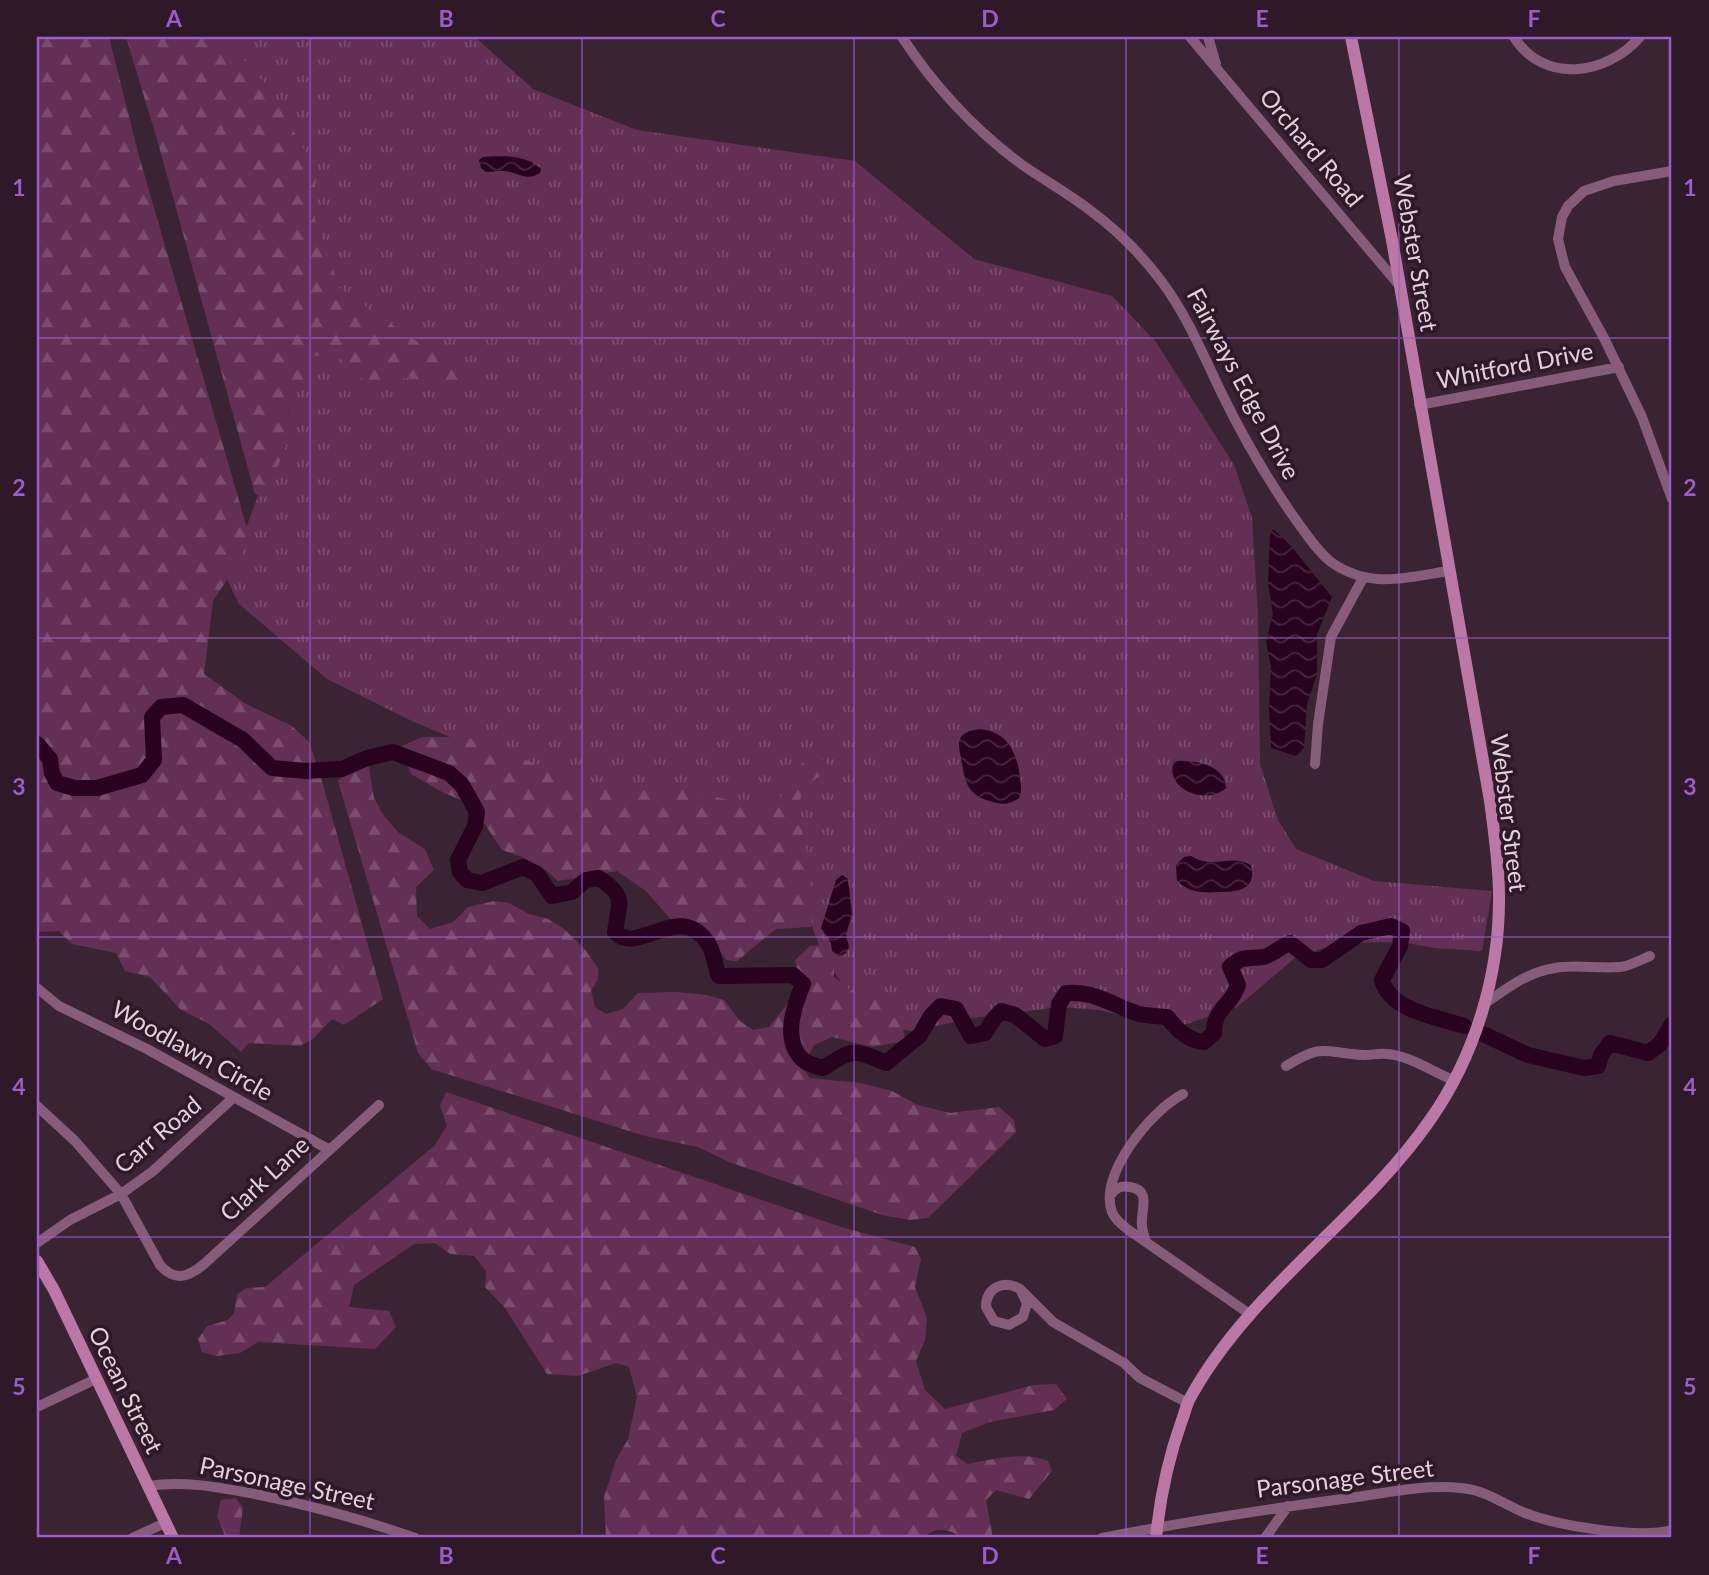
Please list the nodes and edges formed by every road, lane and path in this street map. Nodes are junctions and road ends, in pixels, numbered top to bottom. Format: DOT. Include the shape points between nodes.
graph roads {
  1 [pos="902,37"];
  2 [pos="1190,37"];
  3 [pos="1208,37"];
  4 [pos="1351,37"];
  5 [pos="1514,37"];
  6 [pos="1640,37"];
  7 [pos="1217,68"];
  8 [pos="1672,171"];
  9 [pos="1400,286"];
  10 [pos="1619,367"];
  11 [pos="1419,405"];
  12 [pos="1672,499"];
  13 [pos="1448,571"];
  14 [pos="1363,578"];
  15 [pos="1315,764"];
  16 [pos="1650,956"];
  17 [pos="37,988"];
  18 [pos="1483,1005"];
  19 [pos="1286,1066"];
  20 [pos="1453,1080"];
  21 [pos="1183,1094"];
  22 [pos="233,1098"];
  23 [pos="379,1105"];
  24 [pos="37,1106"];
  25 [pos="328,1149"];
  26 [pos="121,1194"];
  27 [pos="1110,1196"];
  28 [pos="1146,1241"];
  29 [pos="37,1243"];
  30 [pos="37,1261"];
  31 [pos="1020,1289"];
  32 [pos="1251,1315"];
  33 [pos="96,1379"];
  34 [pos="1188,1403"];
  35 [pos="37,1407"];
  36 [pos="148,1486"];
  37 [pos="1288,1506"];
  38 [pos="165,1523"];
  39 [pos="1672,1530"];
  40 [pos="1156,1533"];
  41 [pos="132,1538"];
  42 [pos="173,1538"];
  43 [pos="415,1538"];
  44 [pos="1102,1538"];
  45 [pos="1265,1538"];
  1 -- 14 [label="street, Fairways Edge Drive" via="981,131 1092,211 1147,263 1182,311 1245,439 1288,508 1329,561"];
  2 -- 7 [label="street, Orchard Road"];
  3 -- 7 [label="street"];
  4 -- 9 [label="street, Webster Street"];
  5 -- 6 [label="street" via="1542,61 1574,70 1614,59"];
  7 -- 9 [label="street, Orchard Road"];
  8 -- 10 [label="street" via="1584,191 1568,206 1558,228 1561,259"];
  9 -- 11 [label="street, Webster Street"];
  10 -- 11 [label="street, Whitford Drive"];
  10 -- 12 [label="street" via="1643,417"];
  11 -- 13 [label="street, Webster Street"];
  13 -- 14 [label="street, Fairways Edge Drive" via="1388,580"];
  13 -- 18 [label="street, Webster Street" via="1490,801 1498,871 1496,943"];
  14 -- 15 [label="street" via="1331,637"];
  16 -- 18 [label="street" via="1622,967 1574,966 1536,972"];
  17 -- 22 [label="street, Woodlawn Circle" via="59,1006"];
  18 -- 20 [label="street, Webster Street"];
  19 -- 20 [label="street" via="1312,1051 1329,1049 1408,1059"];
  20 -- 32 [label="street, Webster Street" via="1432,1118 1397,1163"];
  21 -- 27 [label="street" via="1156,1114 1130,1148 1112,1176"];
  22 -- 25 [label="street, Woodlawn Circle"];
  22 -- 26 [label="street, Carr Road"];
  23 -- 25 [label="street, Clark Lane"];
  24 -- 26 [label="street"];
  25 -- 26 [label="street, Clark Lane" via="191,1274 177,1277 166,1272"];
  26 -- 29 [label="street, Carr Road"];
  27 -- 28 [label="street" via="1115,1217"];
  27 -- 28 [label="street" via="1124,1186 1138,1188 1146,1203 1142,1224"];
  28 -- 32 [label="street"];
  30 -- 33 [label="street, Ocean Street"];
  31 -- 31 [label="street" via="1004,1284 990,1292 986,1307 994,1321 1009,1325 1023,1317 1027,1303"];
  31 -- 34 [label="street" via="1053,1322"];
  32 -- 34 [label="street, Webster Street" via="1222,1349"];
  33 -- 35 [label="street"];
  33 -- 36 [label="street, Ocean Street"];
  34 -- 40 [label="street, Webster Street" via="1167,1466"];
  36 -- 38 [label="street, Ocean Street"];
  36 -- 43 [label="street, Parsonage Street" via="183,1483 225,1488 339,1513"];
  37 -- 39 [label="street, Parsonage Street" via="1414,1488 1462,1488 1560,1522 1642,1534"];
  37 -- 40 [label="street, Parsonage Street"];
  37 -- 45 [label="street"];
  38 -- 41 [label="street"];
  38 -- 42 [label="street, Ocean Street"];
  40 -- 44 [label="street, Parsonage Street"];
}
